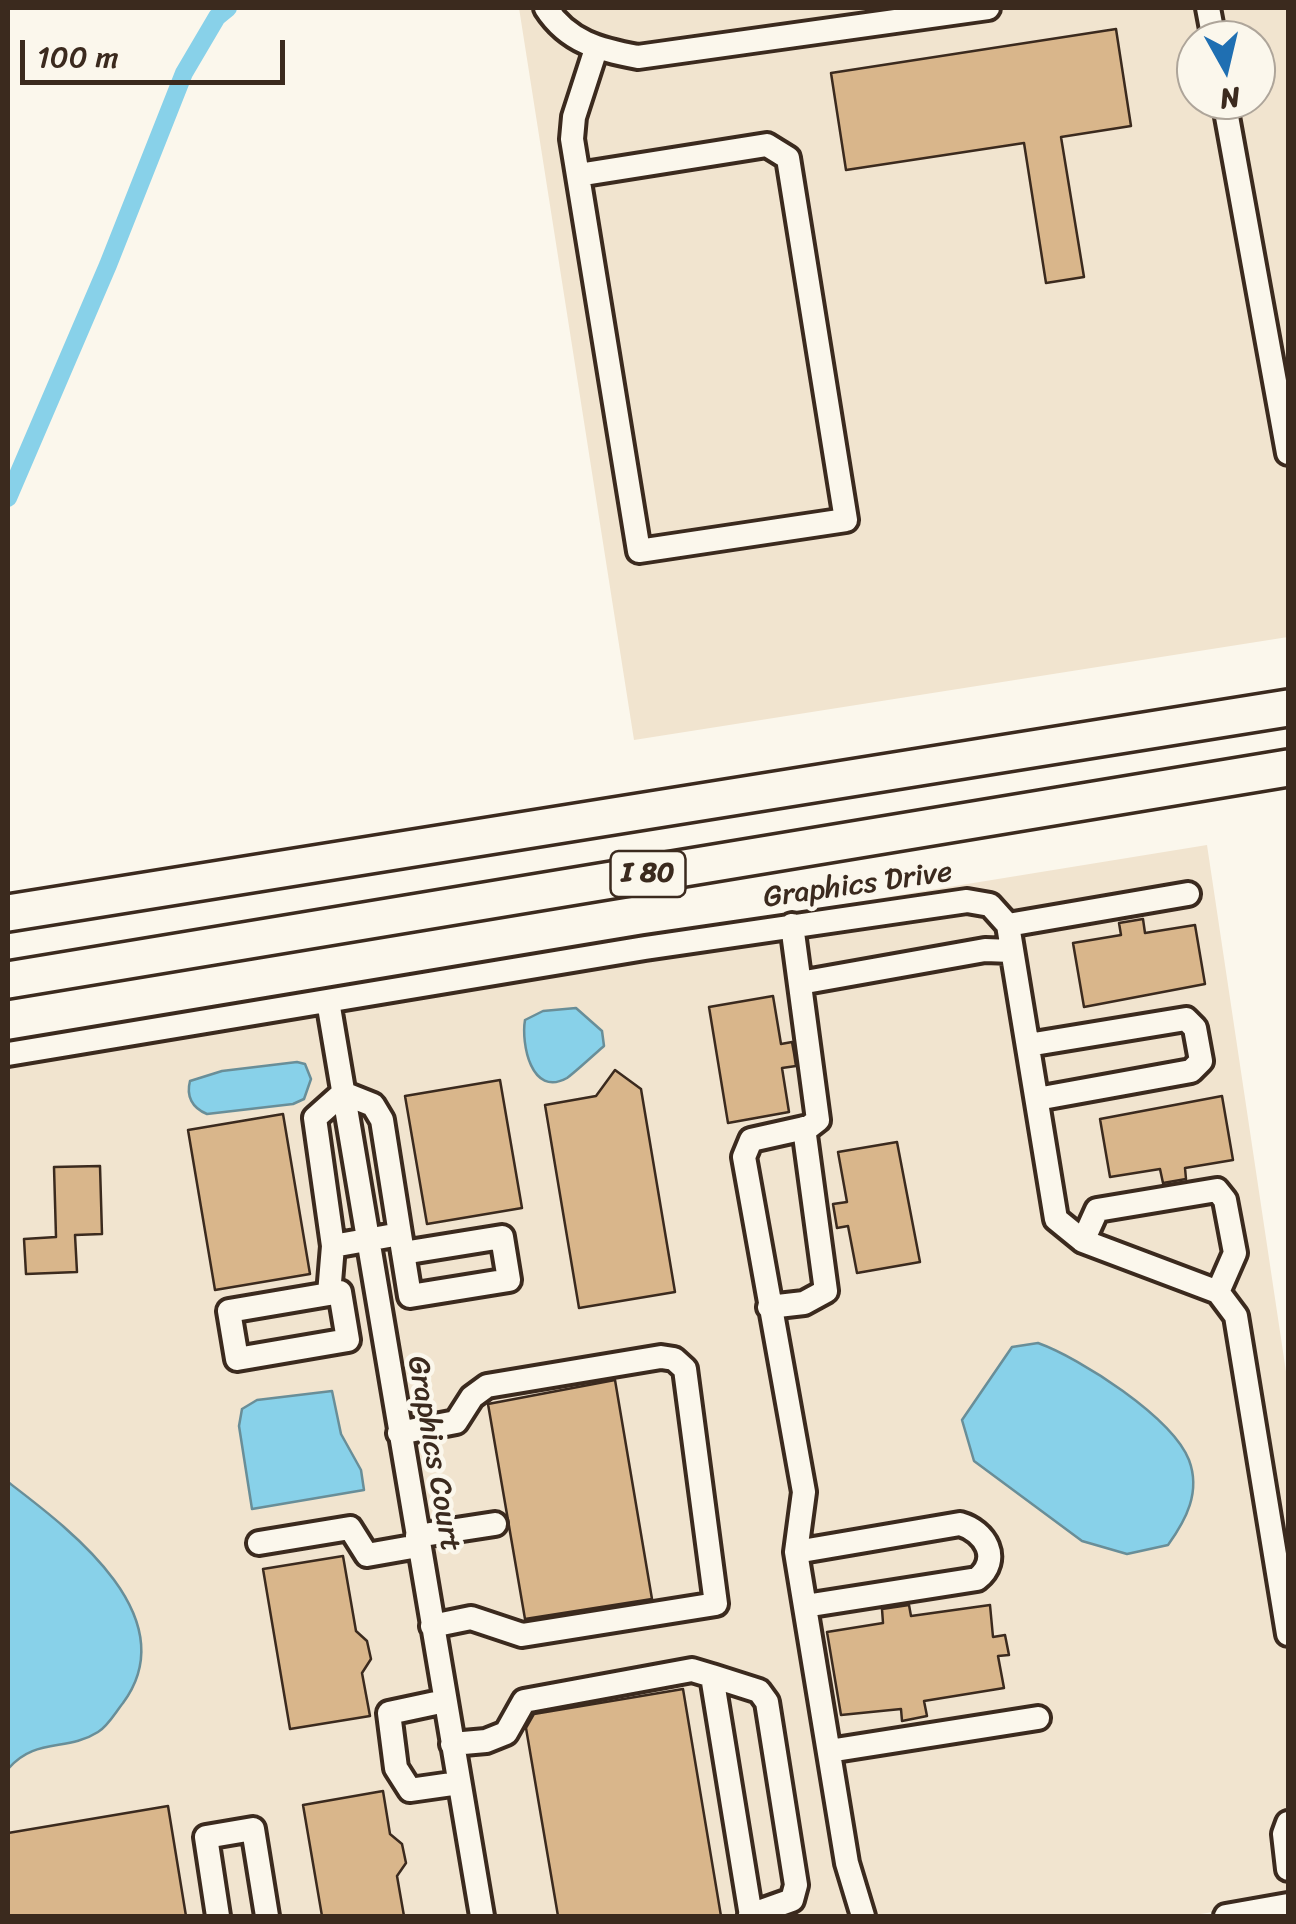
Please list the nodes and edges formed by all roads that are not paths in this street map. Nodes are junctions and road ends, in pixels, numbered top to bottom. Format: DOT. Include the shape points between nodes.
graph roads {
  1 [pos="546,8"];
  2 [pos="988,8"];
  3 [pos="596,49"];
  4 [pos="1228,120"];
  5 [pos="578,175"];
  6 [pos="1288,454"];
  7 [pos="1288,708"];
  8 [pos="1288,768"];
  9 [pos="1188,894"];
  10 [pos="8,913"];
  11 [pos="792,925"];
  12 [pos="1008,925"];
  13 [pos="1012,952"];
  14 [pos="8,980"];
  15 [pos="800,983"];
  16 [pos="328,1001"];
  17 [pos="1028,1046"];
  18 [pos="8,1054"];
  19 [pos="343,1093"];
  20 [pos="1037,1099"];
  21 [pos="804,1128"];
  22 [pos="1083,1241"];
  23 [pos="368,1242"];
  24 [pos="401,1244"];
  25 [pos="333,1246"];
  26 [pos="1218,1292"];
  27 [pos="329,1294"];
  28 [pos="769,1308"];
  29 [pos="399,1433"];
  30 [pos="495,1524"];
  31 [pos="418,1541"];
  32 [pos="259,1543"];
  33 [pos="796,1552"];
  34 [pos="805,1606"];
  35 [pos="432,1626"];
  36 [pos="1288,1634"];
  37 [pos="712,1676"];
  38 [pos="445,1700"];
  39 [pos="1038,1718"];
  40 [pos="452,1744"];
  41 [pos="829,1751"];
  42 [pos="459,1783"];
  43 [pos="1288,1823"];
  44 [pos="1288,1869"];
  45 [pos="1288,1906"];
  46 [pos="218,1916"];
  47 [pos="267,1916"];
  48 [pos="482,1916"];
  49 [pos="751,1916"];
  50 [pos="863,1916"];
  51 [pos="1226,1916"];
  1 -- 3 [label="street" via="568,34"];
  2 -- 3 [label="street" via="666,56"];
  3 -- 5 [label="street" via="574,117"];
  4 -- 6 [label="street"];
  5 -- 5 [label="street" via="767,145 788,158 846,520 639,551"];
  7 -- 10 [label="highway, I 80"];
  8 -- 14 [label="highway, I 80"];
  9 -- 12 [label="street"];
  11 -- 12 [label="street, Graphics Drive" via="967,901 990,905"];
  11 -- 15 [label="street"];
  11 -- 16 [label="street, Graphics Drive"];
  12 -- 13 [label="street"];
  13 -- 15 [label="street" via="985,950"];
  13 -- 17 [label="street"];
  15 -- 21 [label="street" via="818,1111 818,1120"];
  16 -- 18 [label="street, Graphics Drive"];
  16 -- 19 [label="street, Graphics Court"];
  17 -- 20 [label="street"];
  17 -- 20 [label="street" via="1186,1018 1200,1061 1191,1070"];
  19 -- 23 [label="street, Graphics Court"];
  19 -- 24 [label="street" via="372,1105 382,1120"];
  19 -- 25 [label="street" via="315,1118"];
  20 -- 22 [label="street" via="1056,1219"];
  21 -- 28 [label="street" via="826,1291 804,1304"];
  21 -- 28 [label="street" via="744,1147"];
  22 -- 26 [label="street"];
  22 -- 26 [label="street" via="1097,1210 1217,1190 1226,1200 1235,1252"];
  23 -- 24 [label="street"];
  23 -- 25 [label="street"];
  23 -- 29 [label="street, Graphics Court"];
  24 -- 24 [label="street" via="410,1296 509,1280 502,1237"];
  25 -- 27 [label="street"];
  26 -- 36 [label="street" via="1236,1316"];
  27 -- 27 [label="street" via="229,1311 237,1359 348,1340 340,1292"];
  28 -- 33 [label="street" via="804,1492"];
  29 -- 31 [label="street, Graphics Court"];
  29 -- 35 [label="street" via="456,1422 487,1386 661,1357 685,1369 716,1604 522,1634 471,1618"];
  30 -- 31 [label="street"];
  31 -- 32 [label="street" via="367,1555 350,1528"];
  31 -- 35 [label="street, Graphics Court"];
  33 -- 34 [label="street"];
  33 -- 34 [label="street" via="960,1524 985,1538 989,1554 977,1579"];
  34 -- 41 [label="street"];
  35 -- 38 [label="street, Graphics Court"];
  37 -- 40 [label="street" via="692,1670 524,1702 506,1733"];
  37 -- 49 [label="street"];
  37 -- 49 [label="street" via="759,1690 767,1702 796,1884 792,1900"];
  38 -- 40 [label="street, Graphics Court"];
  38 -- 42 [label="street" via="389,1713 396,1768 410,1790"];
  39 -- 41 [label="street"];
  40 -- 42 [label="street, Graphics Court"];
  41 -- 50 [label="street"];
  42 -- 48 [label="street, Graphics Court"];
  43 -- 44 [label="street"];
  45 -- 51 [label="street"];
  46 -- 47 [label="street" via="206,1837 253,1829"];
}
